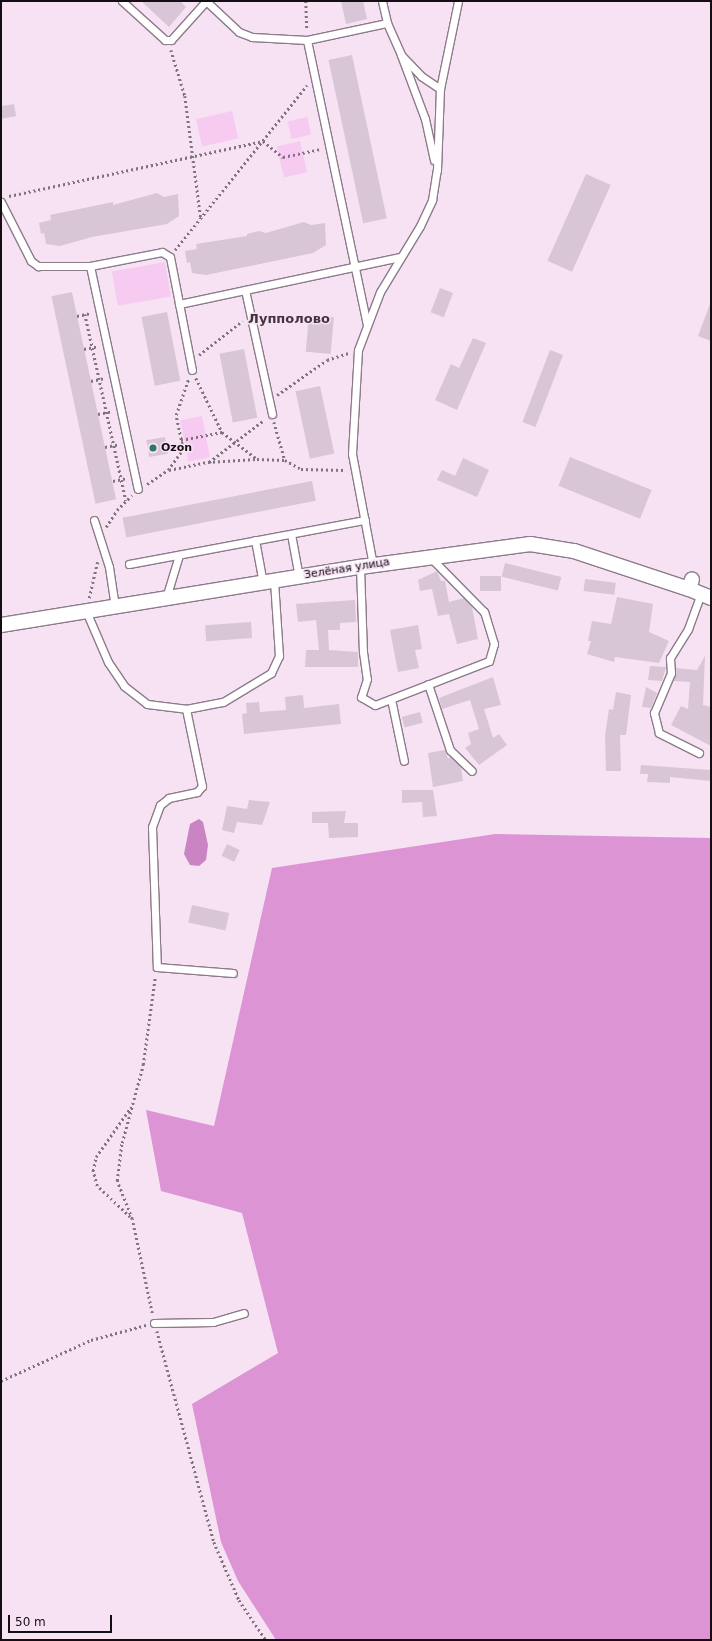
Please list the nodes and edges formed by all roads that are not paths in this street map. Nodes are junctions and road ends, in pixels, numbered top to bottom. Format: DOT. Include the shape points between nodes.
graph roads {
  1 [pos="122,1"];
  2 [pos="206,1"];
  3 [pos="382,1"];
  4 [pos="458,1"];
  5 [pos="387,23"];
  6 [pos="308,40"];
  7 [pos="401,55"];
  8 [pos="440,89"];
  9 [pos="437,170"];
  10 [pos="1,202"];
  11 [pos="400,257"];
  12 [pos="90,266"];
  13 [pos="355,267"];
  14 [pos="245,290"];
  15 [pos="179,304"];
  16 [pos="367,325"];
  17 [pos="192,370"];
  18 [pos="272,414"];
  19 [pos="138,489"];
  20 [pos="94,520"];
  21 [pos="365,520"];
  22 [pos="291,534"];
  23 [pos="255,540"];
  24 [pos="179,555"];
  25 [pos="430,556"];
  26 [pos="129,564"];
  27 [pos="366,566"];
  28 [pos="299,577"];
  29 [pos="268,582"];
  30 [pos="698,590"];
  31 [pos="166,598"];
  32 [pos="115,607"];
  33 [pos="86,611"];
  34 [pos="1,625"];
  35 [pos="428,684"];
  36 [pos="391,699"];
  37 [pos="186,710"];
  38 [pos="699,753"];
  39 [pos="404,761"];
  40 [pos="472,771"];
  41 [pos="233,973"];
  42 [pos="244,1312"];
  43 [pos="154,1323"];
  1 -- 2 [label="lane" via="165,40 171,40"];
  2 -- 6 [label="lane" via="240,32 252,37"];
  3 -- 5 [label="lane"];
  4 -- 8 [label="lane"];
  5 -- 6 [label="lane"];
  5 -- 7 [label="lane"];
  6 -- 13 [label="lane"];
  7 -- 8 [label="lane" via="421,76"];
  7 -- 9 [label="lane" via="425,119"];
  8 -- 9 [label="lane"];
  9 -- 11 [label="lane" via="432,200 420,226"];
  10 -- 12 [label="lane" via="31,261 38,266 58,268"];
  11 -- 13 [label="lane"];
  11 -- 16 [label="lane" via="380,292"];
  12 -- 15 [label="lane" via="162,252 170,257"];
  12 -- 19 [label="lane"];
  13 -- 14 [label="lane"];
  13 -- 16 [label="lane"];
  14 -- 15 [label="lane"];
  14 -- 18 [label="lane"];
  15 -- 17 [label="lane"];
  16 -- 21 [label="lane" via="358,350 352,454"];
  20 -- 32 [label="lane" via="109,567"];
  21 -- 22 [label="lane"];
  21 -- 27 [label="lane"];
  22 -- 23 [label="lane"];
  22 -- 28 [label="lane"];
  23 -- 24 [label="lane"];
  23 -- 29 [label="lane"];
  24 -- 26 [label="lane"];
  24 -- 31 [label="lane"];
  25 -- 27 [label="street, Зелёная улица"];
  25 -- 30 [label="street, Зелёная улица" via="530,544 574,551"];
  25 -- 35 [label="lane" via="484,612 494,644 489,661"];
  27 -- 28 [label="street, Зелёная улица"];
  27 -- 36 [label="lane" via="363,652 367,679 361,697 375,705"];
  28 -- 29 [label="street, Зелёная улица"];
  29 -- 31 [label="street, Зелёная улица"];
  29 -- 37 [label="lane" via="279,656 271,673 223,702"];
  30 -- 38 [label="lane" via="688,629 670,658 671,673 654,713 659,733"];
  31 -- 32 [label="street, Зелёная улица"];
  32 -- 33 [label="street, Зелёная улица"];
  33 -- 34 [label="street, Зелёная улица"];
  33 -- 37 [label="lane" via="108,662 124,686 147,704"];
  35 -- 36 [label="lane"];
  35 -- 40 [label="lane" via="450,750"];
  36 -- 39 [label="lane"];
  37 -- 41 [label="lane" via="202,786 197,792 169,798 160,805 152,827 157,967"];
  42 -- 43 [label="lane" via="213,1322"];
}
